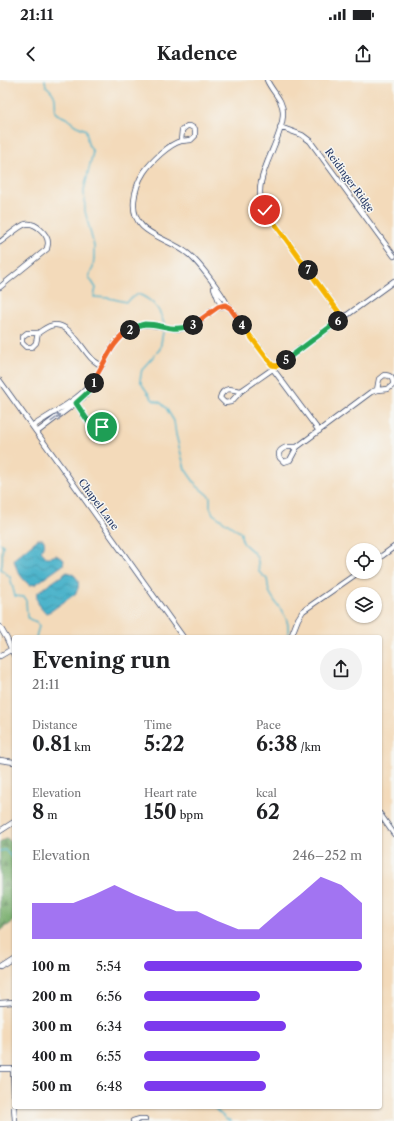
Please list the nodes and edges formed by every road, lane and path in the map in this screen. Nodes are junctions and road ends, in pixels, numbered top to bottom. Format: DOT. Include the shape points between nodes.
graph roads {
  1 [pos="266,80"];
  2 [pos="280,127"];
  3 [pos="181,141"];
  4 [pos="0,242"];
  5 [pos="394,256"];
  6 [pos="394,281"];
  7 [pos="212,283"];
  8 [pos="0,287"];
  9 [pos="221,306"];
  10 [pos="228,306"];
  11 [pos="343,318"];
  12 [pos="38,333"];
  13 [pos="279,365"];
  14 [pos="102,366"];
  15 [pos="273,369"];
  16 [pos="0,381"];
  17 [pos="376,390"];
  18 [pos="241,391"];
  19 [pos="74,401"];
  20 [pos="90,424"];
  21 [pos="33,426"];
  22 [pos="318,431"];
  23 [pos="37,432"];
  24 [pos="297,447"];
  25 [pos="394,547"];
  26 [pos="382,556"];
  27 [pos="349,579"];
  28 [pos="0,627"];
  29 [pos="182,635"];
  30 [pos="292,635"];
  31 [pos="12,649"];
  32 [pos="0,656"];
  33 [pos="0,760"];
  34 [pos="12,762"];
  35 [pos="382,817"];
  36 [pos="12,823"];
  37 [pos="0,832"];
  38 [pos="394,834"];
  39 [pos="12,958"];
  40 [pos="0,966"];
  41 [pos="12,1002"];
  42 [pos="0,1003"];
  43 [pos="0,1069"];
  44 [pos="12,1069"];
  45 [pos="14,1109"];
  46 [pos="145,1119"];
  47 [pos="15,1121"];
  48 [pos="133,1121"];
  1 -- 2 [label="street" via="281,104 283,113"];
  2 -- 5 [label="street, Reidinger Ridge" via="302,135 310,141"];
  2 -- 11 [label="street" via="261,183 261,202"];
  3 -- 7 [label="street" via="156,158 142,176 134,198 135,214 146,230 187,252"];
  4 -- 8 [label="street" via="25,224 31,224 46,234 48,242 47,249"];
  6 -- 11 [label="street"];
  7 -- 9 [label="street"];
  7 -- 10 [label="street"];
  9 -- 10 [label="street"];
  9 -- 14 [label="street" via="199,322 184,328 169,329 145,324 131,329 110,350"];
  10 -- 13 [label="street" via="272,365"];
  11 -- 13 [label="street"];
  12 -- 14 [label="street" via="51,326 63,327 92,359"];
  13 -- 15 [label="street"];
  14 -- 19 [label="street" via="95,378"];
  15 -- 18 [label="street"];
  15 -- 22 [label="street"];
  16 -- 21 [label="street, Chapel Lane"];
  17 -- 22 [label="street"];
  19 -- 20 [label="street"];
  19 -- 21 [label="street"];
  23 -- 19 [label="street, one-way"];
  21 -- 23 [label="street, Chapel Lane"];
  22 -- 24 [label="street"];
  23 -- 29 [label="street, Chapel Lane"];
  25 -- 26 [label="street"];
  27 -- 30 [label="street" via="303,612"];
  28 -- 31 [label="street"];
  31 -- 32 [label="street"];
  33 -- 34 [label="street"];
  35 -- 38 [label="street"];
  36 -- 37 [label="street"];
  39 -- 40 [label="street"];
  41 -- 42 [label="street"];
  43 -- 44 [label="street"];
  45 -- 47 [label="street"];
  46 -- 48 [label="street"];
}
